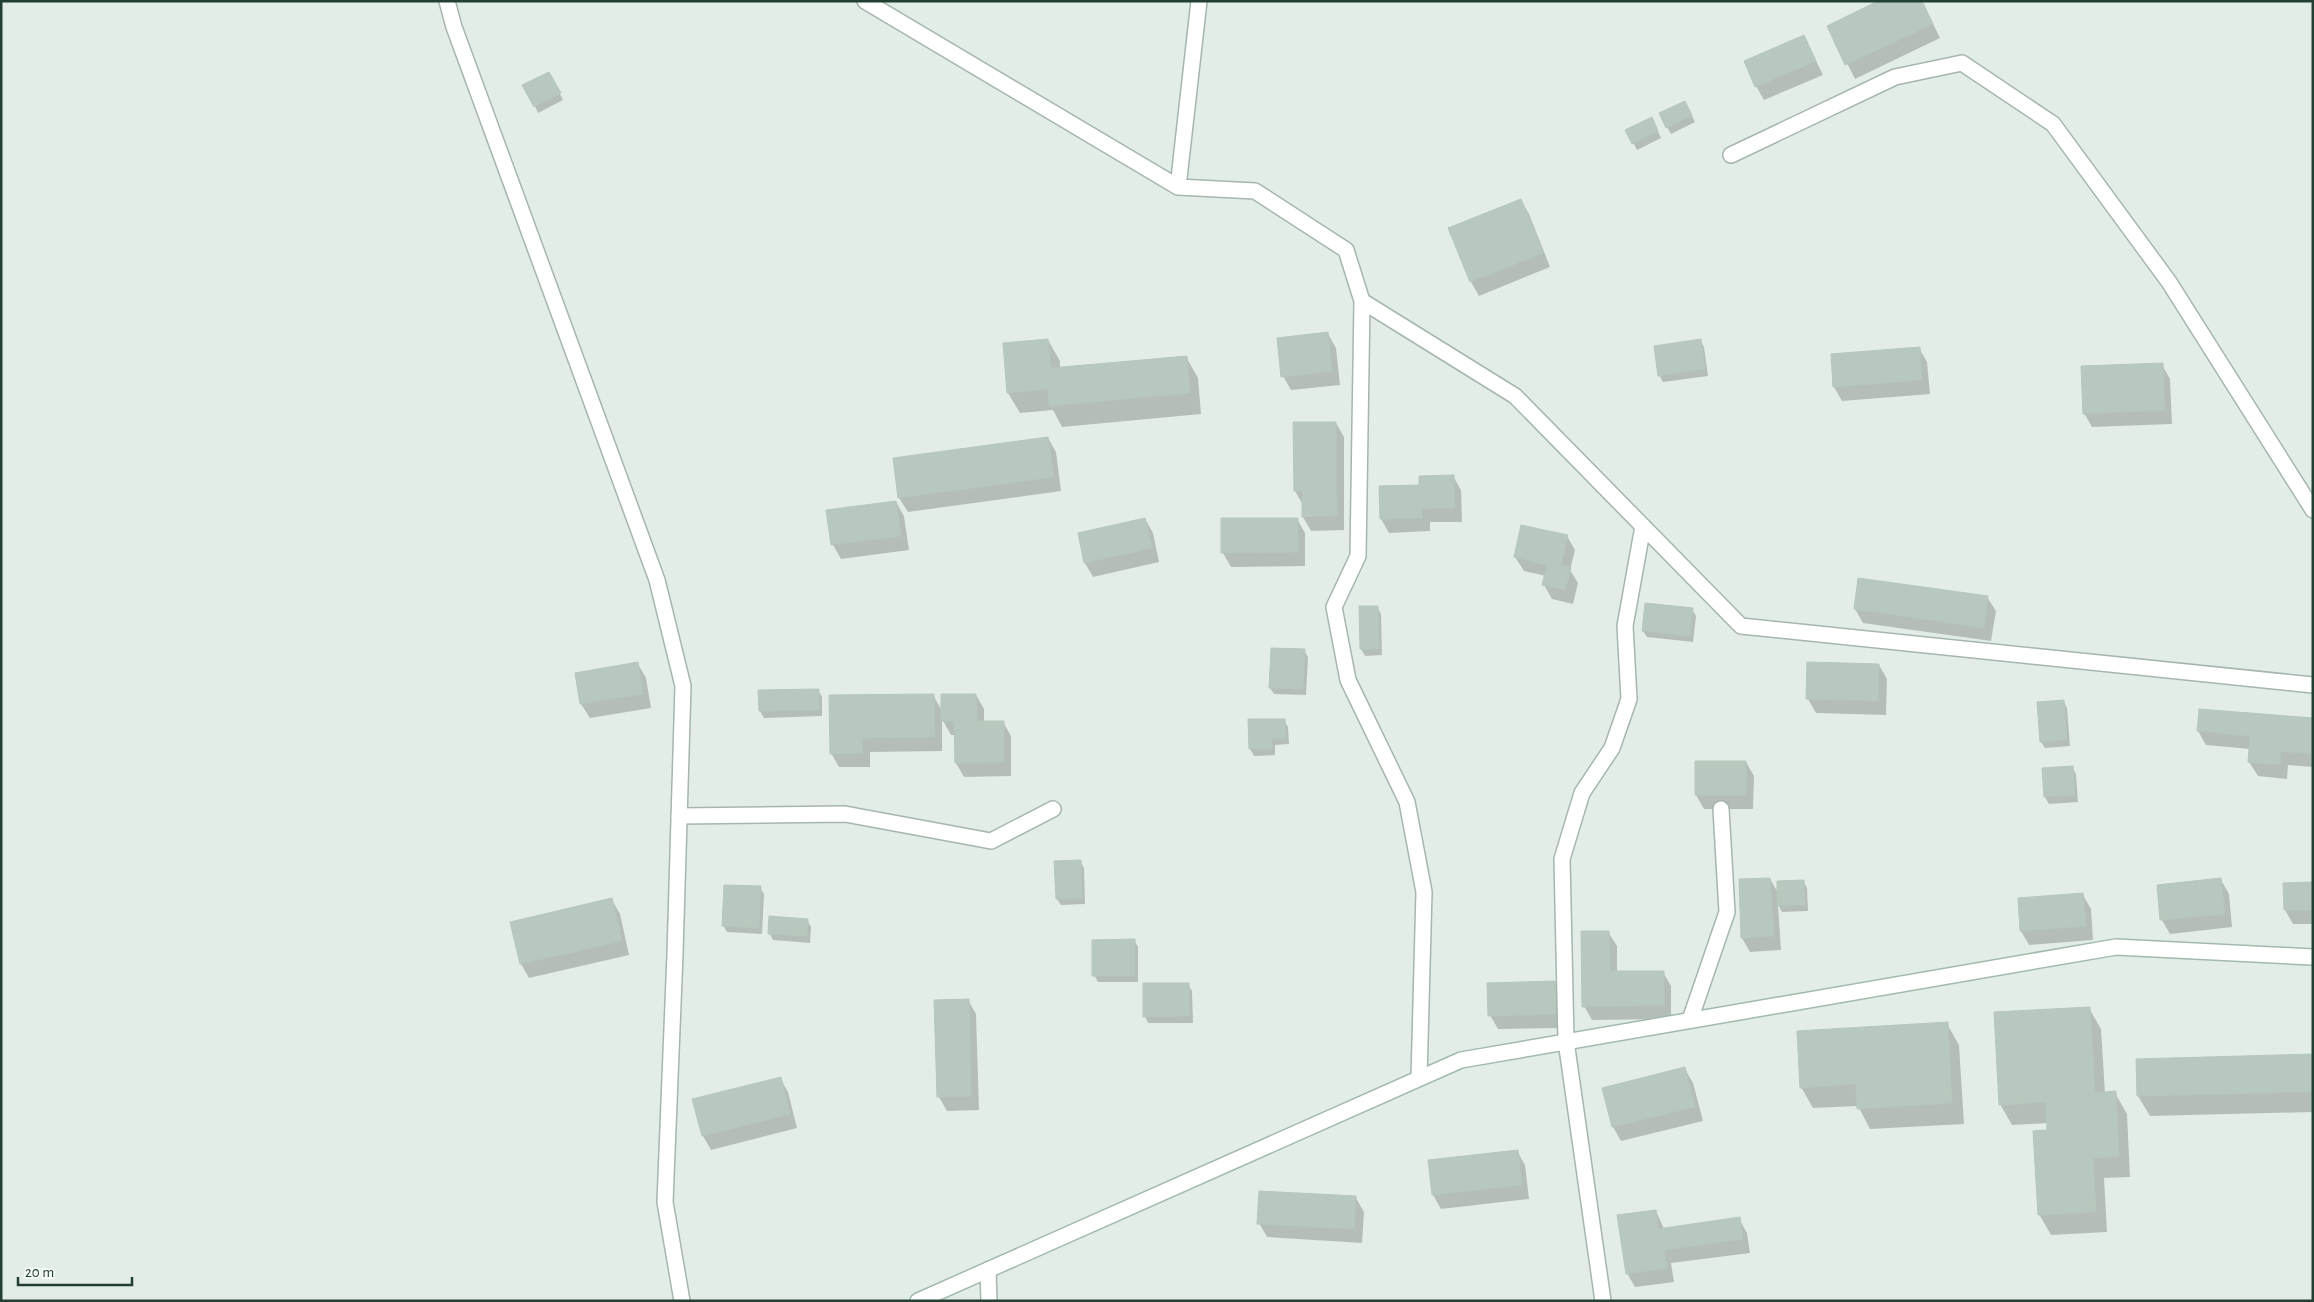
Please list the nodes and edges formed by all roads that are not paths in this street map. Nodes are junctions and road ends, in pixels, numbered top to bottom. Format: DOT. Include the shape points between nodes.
graph roads {
  1 [pos="447,1"];
  2 [pos="865,1"];
  3 [pos="1199,1"];
  4 [pos="1731,155"];
  5 [pos="1178,187"];
  6 [pos="1362,301"];
  7 [pos="2313,510"];
  8 [pos="1643,526"];
  9 [pos="2313,685"];
  10 [pos="1053,809"];
  11 [pos="1721,809"];
  12 [pos="679,816"];
  13 [pos="2313,957"];
  14 [pos="1690,1020"];
  15 [pos="1566,1042"];
  16 [pos="1419,1078"];
  17 [pos="988,1270"];
  18 [pos="682,1301"];
  19 [pos="918,1301"];
  20 [pos="989,1301"];
  21 [pos="1603,1301"];
  1 -- 12 [label="street" via="657,580 682,686"];
  2 -- 5 [label="street"];
  3 -- 5 [label="street"];
  4 -- 7 [label="street" via="1895,77 1962,63 2053,124 2168,282"];
  5 -- 6 [label="street" via="1255,191 1346,250"];
  6 -- 8 [label="street" via="1515,396"];
  6 -- 16 [label="street" via="1358,556 1334,607 1348,680 1407,802 1424,892"];
  8 -- 9 [label="street" via="1741,626"];
  8 -- 15 [label="street" via="1625,626 1629,699 1612,748 1582,794 1562,859"];
  10 -- 12 [label="street" via="991,841 845,814"];
  11 -- 14 [label="street" via="1727,912"];
  12 -- 18 [label="street" via="664,1202"];
  13 -- 14 [label="street" via="2116,946"];
  14 -- 15 [label="street"];
  15 -- 16 [label="street" via="1461,1060"];
  15 -- 21 [label="street"];
  16 -- 17 [label="street"];
  17 -- 19 [label="street"];
  17 -- 20 [label="street"];
}
